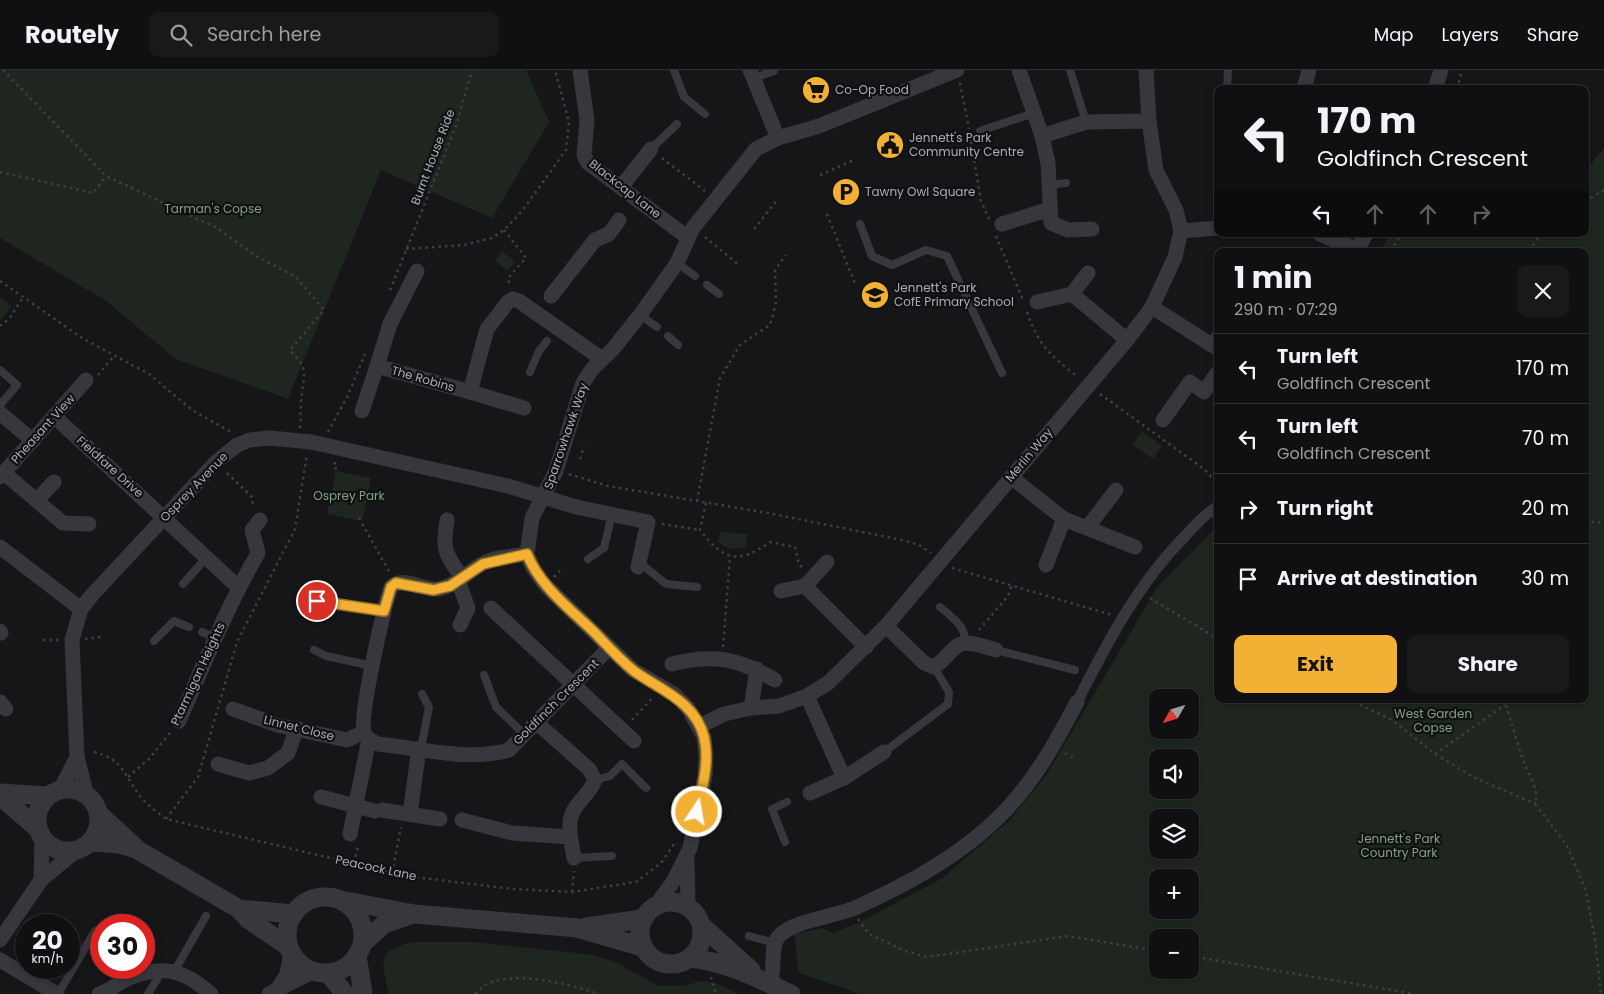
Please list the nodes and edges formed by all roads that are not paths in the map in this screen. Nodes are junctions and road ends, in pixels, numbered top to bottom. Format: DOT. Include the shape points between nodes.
graph roads {
  1 [pos="580,70"];
  2 [pos="674,70"];
  3 [pos="957,70"];
  4 [pos="1019,70"];
  5 [pos="1070,70"];
  6 [pos="1146,70"];
  7 [pos="1228,70"];
  8 [pos="1309,70"];
  9 [pos="1441,70"];
  10 [pos="774,71"];
  11 [pos="752,74"];
  12 [pos="1227,85"];
  13 [pos="1305,85"];
  14 [pos="1436,85"];
  15 [pos="1034,113"];
  16 [pos="705,114"];
  17 [pos="1149,121"];
  18 [pos="1086,122"];
  19 [pos="677,124"];
  20 [pos="980,131"];
  21 [pos="1042,136"];
  22 [pos="778,138"];
  23 [pos="651,149"];
  24 [pos="1066,183"];
  25 [pos="1049,185"];
  26 [pos="621,187"];
  27 [pos="1050,209"];
  28 [pos="619,220"];
  29 [pos="860,224"];
  30 [pos="1002,224"];
  31 [pos="1214,228"];
  32 [pos="1092,229"];
  33 [pos="1181,231"];
  34 [pos="690,232"];
  35 [pos="1327,237"];
  36 [pos="1353,248"];
  37 [pos="678,263"];
  38 [pos="417,271"];
  39 [pos="1088,273"];
  40 [pos="696,276"];
  41 [pos="707,285"];
  42 [pos="719,294"];
  43 [pos="1072,294"];
  44 [pos="1037,302"];
  45 [pos="544,305"];
  46 [pos="1152,307"];
  47 [pos="640,315"];
  48 [pos="657,327"];
  49 [pos="552,335"];
  50 [pos="668,336"];
  51 [pos="1127,340"];
  52 [pos="1214,340"];
  53 [pos="678,345"];
  54 [pos="602,359"];
  55 [pos="377,366"];
  56 [pos="0,370"];
  57 [pos="530,372"];
  58 [pos="1002,373"];
  59 [pos="1214,378"];
  60 [pos="86,380"];
  61 [pos="470,392"];
  62 [pos="0,405"];
  63 [pos="524,408"];
  64 [pos="362,411"];
  65 [pos="0,413"];
  66 [pos="55,417"];
  67 [pos="1163,420"];
  68 [pos="33,441"];
  69 [pos="2,475"];
  70 [pos="1011,477"];
  71 [pos="54,482"];
  72 [pos="1116,490"];
  73 [pos="543,498"];
  74 [pos="37,500"];
  75 [pos="1214,510"];
  76 [pos="612,514"];
  77 [pos="164,517"];
  78 [pos="1064,519"];
  79 [pos="447,520"];
  80 [pos="258,523"];
  81 [pos="89,524"];
  82 [pos="1087,528"];
  83 [pos="0,547"];
  84 [pos="1135,547"];
  85 [pos="527,554"];
  86 [pos="207,557"];
  87 [pos="588,559"];
  88 [pos="827,562"];
  89 [pos="638,564"];
  90 [pos="1046,565"];
  91 [pos="460,580"];
  92 [pos="809,582"];
  93 [pos="183,584"];
  94 [pos="238,587"];
  95 [pos="697,587"];
  96 [pos="781,591"];
  97 [pos="317,601"];
  98 [pos="940,607"];
  99 [pos="491,608"];
  100 [pos="81,609"];
  101 [pos="384,611"];
  102 [pos="460,625"];
  103 [pos="886,626"];
  104 [pos="189,627"];
  105 [pos="154,641"];
  106 [pos="967,643"];
  107 [pos="866,647"];
  108 [pos="609,648"];
  109 [pos="314,650"];
  110 [pos="996,650"];
  111 [pos="672,664"];
  112 [pos="373,666"];
  113 [pos="934,667"];
  114 [pos="756,669"];
  115 [pos="1075,670"];
  116 [pos="484,675"];
  117 [pos="775,680"];
  118 [pos="574,685"];
  119 [pos="422,694"];
  120 [pos="807,696"];
  121 [pos="1077,702"];
  122 [pos="751,708"];
  123 [pos="233,709"];
  124 [pos="179,721"];
  125 [pos="536,723"];
  126 [pos="700,726"];
  127 [pos="297,728"];
  128 [pos="525,735"];
  129 [pos="366,736"];
  130 [pos="634,741"];
  131 [pos="420,748"];
  132 [pos="884,752"];
  133 [pos="77,757"];
  134 [pos="218,764"];
  135 [pos="844,778"];
  136 [pos="595,780"];
  137 [pos="646,788"];
  138 [pos="54,793"];
  139 [pos="0,795"];
  140 [pos="805,795"];
  141 [pos="87,796"];
  142 [pos="321,797"];
  143 [pos="787,802"];
  144 [pos="354,806"];
  145 [pos="98,813"];
  146 [pos="407,814"];
  147 [pos="440,819"];
  148 [pos="462,820"];
  149 [pos="40,834"];
  150 [pos="350,834"];
  151 [pos="570,837"];
  152 [pos="785,842"];
  153 [pos="84,846"];
  154 [pos="136,849"];
  155 [pos="688,854"];
  156 [pos="612,856"];
  157 [pos="574,858"];
  158 [pos="41,880"];
  159 [pos="341,900"];
  160 [pos="656,905"];
  161 [pos="688,906"];
  162 [pos="239,909"];
  163 [pos="294,914"];
  164 [pos="414,914"];
  165 [pos="206,916"];
  166 [pos="642,919"];
  167 [pos="702,926"];
  168 [pos="577,928"];
  169 [pos="749,936"];
  170 [pos="90,937"];
  171 [pos="0,940"];
  172 [pos="775,942"];
  173 [pos="643,947"];
  174 [pos="360,949"];
  175 [pos="290,950"];
  176 [pos="690,958"];
  177 [pos="0,960"];
  178 [pos="168,970"];
  179 [pos="320,972"];
  180 [pos="766,982"];
  181 [pos="274,991"];
  182 [pos="55,994"];
  183 [pos="99,994"];
  184 [pos="148,994"];
  185 [pos="212,994"];
  186 [pos="346,994"];
  187 [pos="364,994"];
  188 [pos="791,994"];
  1 -- 26 [label="street, Blackcap Lane" via="587,120 584,156 588,163"];
  2 -- 16 [label="lane" via="684,97"];
  3 -- 22 [label="street, Sparrowhawk Way" via="820,126"];
  4 -- 15 [label="street"];
  5 -- 18 [label="lane"];
  6 -- 17 [label="street, Merlin Way"];
  7 -- 12 [label="lane"];
  8 -- 13 [label="street"];
  9 -- 14 [label="street"];
  10 -- 11 [label="lane"];
  11 -- 22 [label="street"];
  15 -- 20 [label="lane"];
  15 -- 21 [label="street"];
  17 -- 18 [label="street"];
  17 -- 33 [label="street, Merlin Way" via="1156,170 1176,210"];
  18 -- 21 [label="street"];
  19 -- 23 [label="lane"];
  21 -- 25 [label="street"];
  22 -- 34 [label="street, Sparrowhawk Way" via="756,149"];
  23 -- 26 [label="street"];
  24 -- 25 [label="lane"];
  25 -- 27 [label="street"];
  26 -- 34 [label="street, Blackcap Lane"];
  27 -- 30 [label="street"];
  27 -- 32 [label="street" via="1051,223 1068,230"];
  28 -- 45 [label="street" via="609,234 595,240"];
  29 -- 58 [label="lane" via="872,256 892,265 926,250 948,256"];
  31 -- 33 [label="street"];
  33 -- 46 [label="street, Merlin Way" via="1175,258"];
  34 -- 37 [label="street, Sparrowhawk Way"];
  35 -- 36 [label="street"];
  37 -- 40 [label="lane"];
  37 -- 47 [label="street, Sparrowhawk Way"];
  38 -- 55 [label="street, The Robins" via="390,324"];
  39 -- 43 [label="street"];
  41 -- 42 [label="lane"];
  43 -- 44 [label="street"];
  43 -- 51 [label="street"];
  45 -- 49 [label="street"];
  45 -- 61 [label="street, The Robins" via="513,299 508,302 487,329"];
  46 -- 51 [label="street, Merlin Way"];
  46 -- 52 [label="street"];
  47 -- 48 [label="lane"];
  47 -- 54 [label="street, Sparrowhawk Way"];
  49 -- 54 [label="street"];
  49 -- 57 [label="lane" via="539,351"];
  50 -- 53 [label="lane"];
  51 -- 70 [label="street, Merlin Way"];
  54 -- 73 [label="street, Sparrowhawk Way" via="592,369 577,395 564,448"];
  55 -- 61 [label="street, The Robins"];
  55 -- 64 [label="street, The Robins"];
  56 -- 62 [label="lane" via="17,385"];
  59 -- 67 [label="street" via="1204,392 1190,382"];
  60 -- 66 [label="street, Pheasant View"];
  61 -- 63 [label="street, The Robins"];
  65 -- 68 [label="street"];
  66 -- 68 [label="street, Pheasant View"];
  66 -- 77 [label="street, Fieldfare Drive"];
  68 -- 69 [label="street, Pheasant View"];
  69 -- 74 [label="street"];
  70 -- 78 [label="street"];
  70 -- 103 [label="street, Merlin Way"];
  71 -- 74 [label="street"];
  72 -- 82 [label="street"];
  73 -- 76 [label="street, Osprey Avenue"];
  73 -- 77 [label="street, Osprey Avenue" via="508,486 311,442 260,438 237,445 227,452"];
  73 -- 85 [label="street, Sparrowhawk Way" via="532,518"];
  74 -- 81 [label="street" via="63,523"];
  75 -- 121 [label="street" via="1174,546 1138,590"];
  76 -- 87 [label="lane" via="604,548"];
  76 -- 89 [label="street, Osprey Avenue" via="648,522"];
  77 -- 86 [label="street"];
  77 -- 100 [label="street, Osprey Avenue"];
  78 -- 82 [label="street"];
  78 -- 90 [label="street"];
  79 -- 91 [label="street" via="443,544"];
  80 -- 94 [label="street, Ptarmigan Heights" via="252,530 258,553"];
  82 -- 84 [label="street"];
  83 -- 100 [label="street"];
  85 -- 91 [label="street" via="483,564"];
  85 -- 108 [label="street" via="546,585"];
  86 -- 93 [label="lane"];
  86 -- 94 [label="street"];
  88 -- 92 [label="street"];
  89 -- 95 [label="lane" via="666,584"];
  91 -- 101 [label="street" via="434,590 396,583 391,587"];
  91 -- 102 [label="street" via="468,608"];
  92 -- 96 [label="street"];
  92 -- 107 [label="street"];
  94 -- 124 [label="street, Ptarmigan Heights" via="208,635"];
  97 -- 101 [label="lane"];
  98 -- 106 [label="lane" via="962,627"];
  99 -- 118 [label="street"];
  100 -- 133 [label="street, Osprey Avenue" via="72,640"];
  101 -- 112 [label="street"];
  103 -- 107 [label="street, Merlin Way"];
  103 -- 113 [label="street" via="924,662"];
  104 -- 105 [label="lane" via="174,621"];
  106 -- 110 [label="street"];
  106 -- 113 [label="street" via="957,646"];
  107 -- 120 [label="street, Merlin Way" via="828,683"];
  108 -- 118 [label="street, Goldfinch Crescent"];
  108 -- 126 [label="street" via="633,670 674,694"];
  109 -- 112 [label="lane" via="326,656"];
  110 -- 115 [label="lane"];
  111 -- 114 [label="street" via="694,658 722,658"];
  112 -- 129 [label="street"];
  113 -- 132 [label="lane" via="950,692 948,704"];
  114 -- 117 [label="street"];
  114 -- 122 [label="street"];
  116 -- 128 [label="lane" via="496,707"];
  118 -- 125 [label="street, Goldfinch Crescent"];
  118 -- 130 [label="street"];
  119 -- 131 [label="lane" via="429,707"];
  120 -- 122 [label="street, Merlin Way" via="779,706"];
  120 -- 135 [label="street"];
  121 -- 172 [label="street" via="1054,746 1017,797 991,824 947,859 853,910 788,930"];
  122 -- 126 [label="street, Merlin Way" via="724,714"];
  123 -- 127 [label="street, Linnet Close" via="277,725"];
  125 -- 128 [label="street, Goldfinch Crescent"];
  125 -- 136 [label="street" via="589,769"];
  126 -- 155 [label="street" via="706,756 705,776"];
  127 -- 129 [label="street, Linnet Close" via="347,740"];
  127 -- 134 [label="street" via="288,753 268,768 249,773"];
  128 -- 131 [label="street, Goldfinch Crescent" via="509,750 494,754 473,755"];
  129 -- 131 [label="street, Goldfinch Crescent" via="378,744"];
  129 -- 144 [label="street"];
  131 -- 146 [label="street"];
  132 -- 135 [label="street"];
  133 -- 138 [label="street, Osprey Avenue"];
  133 -- 141 [label="street, Osprey Avenue"];
  135 -- 140 [label="street"];
  136 -- 137 [label="lane" via="610,776 622,764"];
  136 -- 151 [label="street" via="592,790 572,813"];
  138 -- 139 [label="street"];
  138 -- 141 [label="street" via="75,790"];
  138 -- 149 [label="street" via="38,809"];
  139 -- 149 [label="street"];
  141 -- 145 [label="street"];
  142 -- 144 [label="street"];
  143 -- 152 [label="lane" via="772,809"];
  144 -- 146 [label="street"];
  144 -- 150 [label="street"];
  145 -- 153 [label="street" via="98,828"];
  145 -- 154 [label="street"];
  146 -- 147 [label="street"];
  148 -- 151 [label="street" via="512,833"];
  149 -- 153 [label="street" via="59,851"];
  149 -- 158 [label="street"];
  151 -- 157 [label="street"];
  153 -- 154 [label="street" via="119,844"];
  153 -- 158 [label="street"];
  154 -- 162 [label="street"];
  155 -- 160 [label="street"];
  155 -- 161 [label="street"];
  156 -- 157 [label="lane"];
  158 -- 171 [label="street"];
  159 -- 163 [label="street" via="314,899"];
  159 -- 164 [label="street"];
  159 -- 174 [label="street" via="360,920 364,934"];
  160 -- 161 [label="street" via="672,901"];
  160 -- 166 [label="street"];
  161 -- 167 [label="street"];
  162 -- 163 [label="street"];
  162 -- 175 [label="street"];
  163 -- 175 [label="street" via="287,932"];
  164 -- 168 [label="street"];
  164 -- 174 [label="street" via="384,924"];
  165 -- 178 [label="lane"];
  166 -- 168 [label="street"];
  166 -- 173 [label="street"];
  167 -- 176 [label="street" via="701,944"];
  167 -- 180 [label="street"];
  168 -- 173 [label="street"];
  169 -- 172 [label="lane"];
  170 -- 182 [label="lane"];
  172 -- 180 [label="street" via="773,977"];
  173 -- 176 [label="street" via="655,960 664,964 682,963"];
  174 -- 179 [label="street" via="342,969"];
  174 -- 187 [label="street"];
  175 -- 179 [label="street" via="299,964"];
  175 -- 181 [label="street" via="287,974"];
  176 -- 180 [label="street" via="713,961"];
  177 -- 182 [label="street"];
  178 -- 183 [label="street" via="149,971"];
  178 -- 184 [label="lane"];
  178 -- 185 [label="street" via="199,983"];
  179 -- 181 [label="street"];
  179 -- 186 [label="street"];
  180 -- 188 [label="street"];
}
